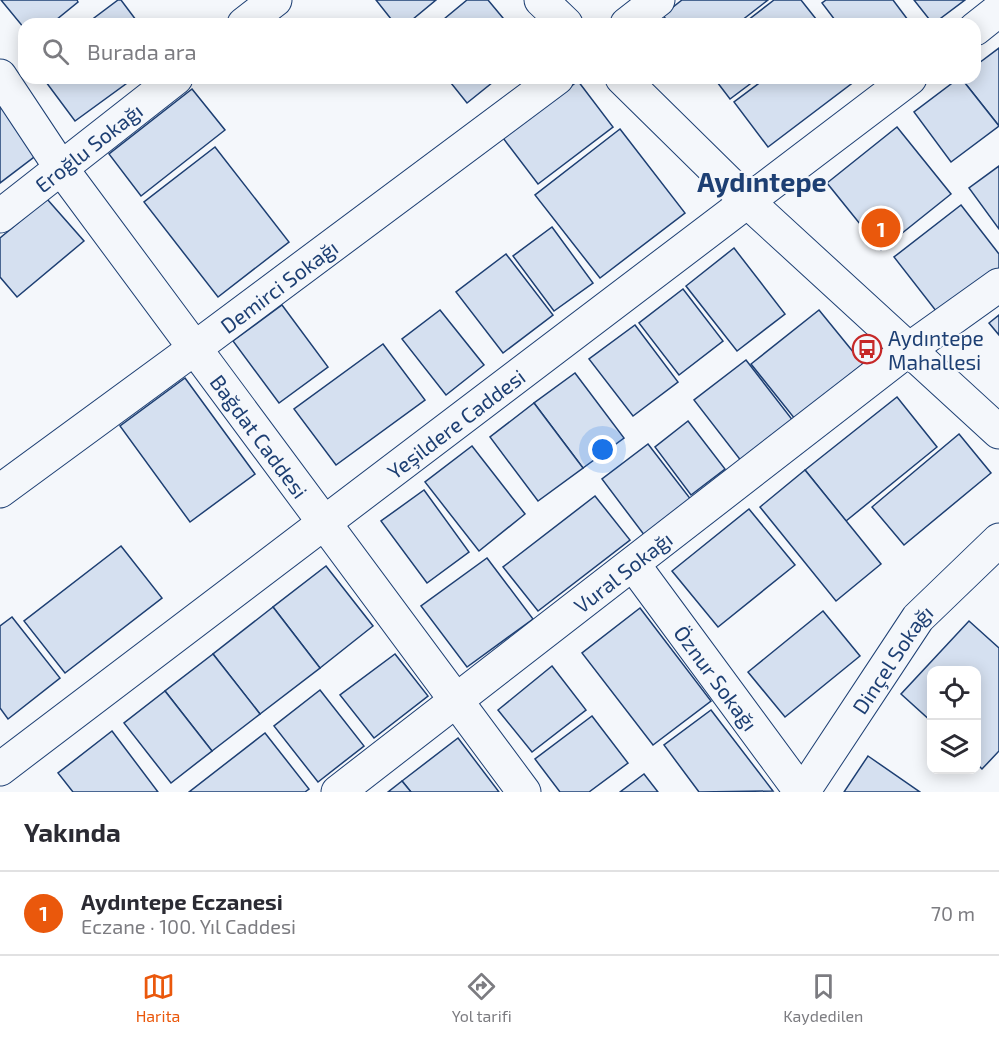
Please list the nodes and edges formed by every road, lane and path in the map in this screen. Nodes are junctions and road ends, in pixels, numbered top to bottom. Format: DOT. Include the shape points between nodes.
graph roads {
  1 [pos="275,0"];
  2 [pos="541,0"];
  3 [pos="658,0"];
  4 [pos="999,10"];
  5 [pos="252,18"];
  6 [pos="560,18"];
  7 [pos="635,18"];
  8 [pos="981,24"];
  9 [pos="0,76"];
  10 [pos="168,84"];
  11 [pos="549,84"];
  12 [pos="628,84"];
  13 [pos="902,84"];
  14 [pos="61,168"];
  15 [pos="747,201"];
  16 [pos="0,216"];
  17 [pos="999,285"];
  18 [pos="195,348"];
  19 [pos="908,350"];
  20 [pos="999,432"];
  21 [pos="0,490"];
  22 [pos="324,522"];
  23 [pos="999,540"];
  24 [pos="633,564"];
  25 [pos="457,700"];
  26 [pos="0,769"];
  27 [pos="338,792"];
  28 [pos="524,792"];
  29 [pos="802,792"];
  1 -- 5 [label="street"];
  2 -- 6 [label="street"];
  3 -- 7 [label="street"];
  4 -- 8 [label="street"];
  9 -- 14 [label="street, Bağdat Caddesi"];
  10 -- 14 [label="street, Eroğlu Sokağı"];
  11 -- 18 [label="street, Demirci Sokağı"];
  12 -- 15 [label="street"];
  13 -- 15 [label="street, Yeşildere Caddesi"];
  14 -- 16 [label="street, Eroğlu Sokağı"];
  14 -- 18 [label="street, Bağdat Caddesi"];
  15 -- 19 [label="street"];
  15 -- 22 [label="street, Yeşildere Caddesi"];
  17 -- 19 [label="street, Vural Sokağı"];
  18 -- 21 [label="street, Demirci Sokağı"];
  18 -- 22 [label="street, Bağdat Caddesi"];
  19 -- 20 [label="street"];
  19 -- 24 [label="street, Vural Sokağı"];
  22 -- 25 [label="street, Bağdat Caddesi"];
  22 -- 26 [label="street, Yeşildere Caddesi"];
  23 -- 29 [label="street, Dinçel Sokağı" via="918,618"];
  24 -- 25 [label="street, Vural Sokağı"];
  24 -- 29 [label="street, Öznur Sokağı"];
  25 -- 27 [label="street, Vural Sokağı"];
  25 -- 28 [label="street, Bağdat Caddesi"];
}
